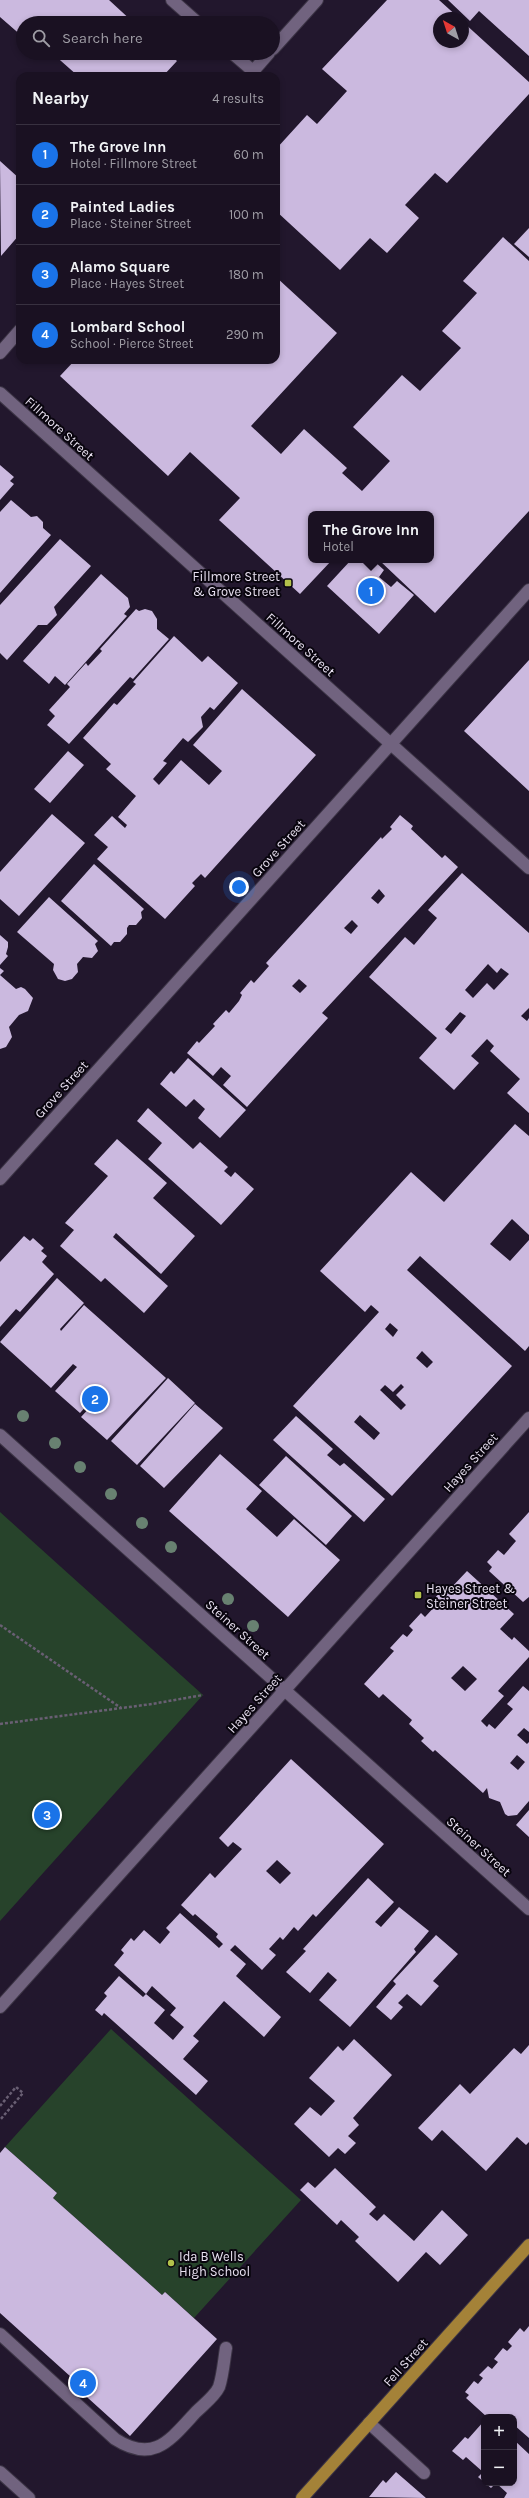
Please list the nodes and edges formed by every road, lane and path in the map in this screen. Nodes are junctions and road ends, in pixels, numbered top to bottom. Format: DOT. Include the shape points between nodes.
graph roads {
  1 [pos="172,0"];
  2 [pos="317,0"];
  3 [pos="190,16"];
  4 [pos="280,41"];
  5 [pos="238,60"];
  6 [pos="263,60"];
  7 [pos="249,72"];
  8 [pos="253,72"];
  9 [pos="16,335"];
  10 [pos="0,353"];
  11 [pos="0,393"];
  12 [pos="529,590"];
  13 [pos="391,744"];
  14 [pos="529,868"];
  15 [pos="0,1178"];
  16 [pos="529,1418"];
  17 [pos="0,1435"];
  18 [pos="0,1625"];
  19 [pos="284,1690"];
  20 [pos="203,1695"];
  21 [pos="121,1708"];
  22 [pos="0,1724"];
  23 [pos="529,1909"];
  24 [pos="0,2007"];
  25 [pos="0,2106"];
  26 [pos="0,2120"];
  27 [pos="529,2245"];
  28 [pos="0,2334"];
  29 [pos="226,2348"];
  30 [pos="369,2423"];
  31 [pos="0,2472"];
  32 [pos="424,2473"];
  33 [pos="29,2498"];
  34 [pos="302,2498"];
  1 -- 3 [label="street"];
  2 -- 4 [label="street"];
  5 -- 7 [label="street"];
  6 -- 8 [label="street"];
  9 -- 10 [label="street"];
  11 -- 13 [label="street, Fillmore Street"];
  12 -- 13 [label="street, Grove Street"];
  13 -- 14 [label="street, Fillmore Street"];
  13 -- 15 [label="street, Grove Street"];
  16 -- 19 [label="street, Hayes Street"];
  17 -- 19 [label="street, Steiner Street"];
  18 -- 21 [label="path"];
  19 -- 23 [label="street, Steiner Street"];
  19 -- 24 [label="street, Hayes Street"];
  20 -- 21 [label="path"];
  21 -- 22 [label="path"];
  25 -- 26 [label="path" via="16,2087 23,2094"];
  27 -- 30 [label="main road, Fell Street"];
  28 -- 29 [label="street" via="115,2439 129,2448 140,2450 160,2446 171,2438 218,2388"];
  30 -- 32 [label="street"];
  30 -- 34 [label="main road, Fell Street"];
  31 -- 33 [label="street"];
}
